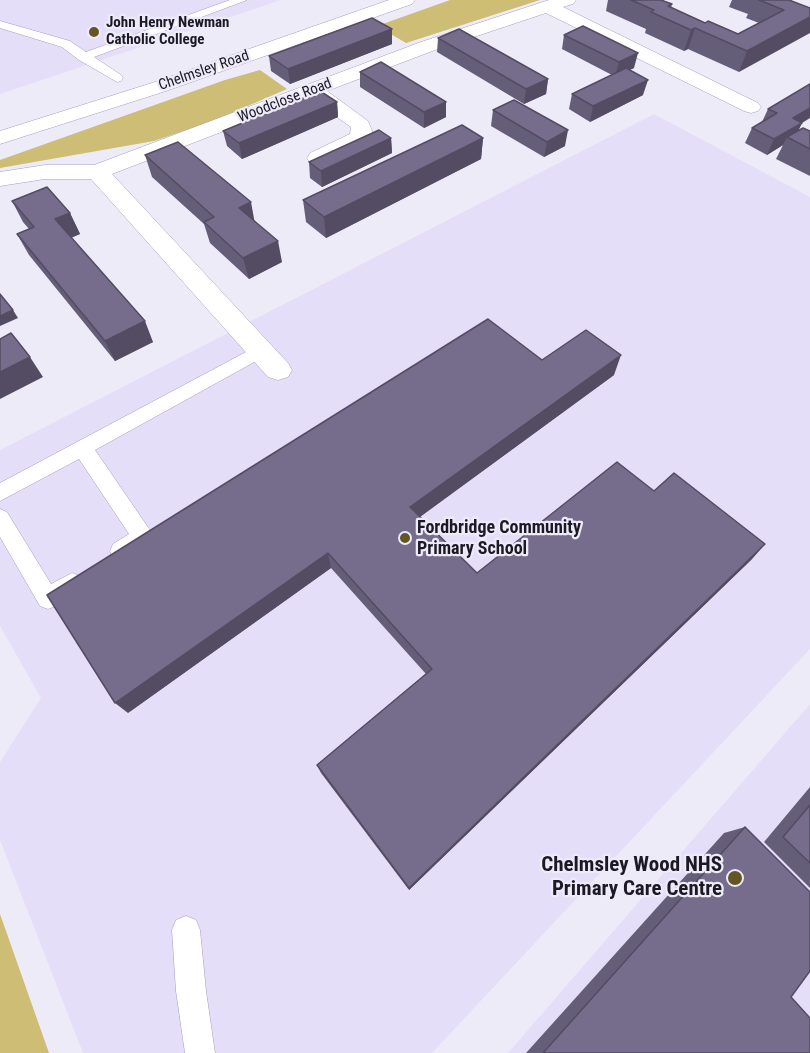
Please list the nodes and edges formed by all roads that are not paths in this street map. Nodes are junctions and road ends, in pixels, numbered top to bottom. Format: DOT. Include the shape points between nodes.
graph roads {
  1 [pos="241,0"];
  2 [pos="406,0"];
  3 [pos="567,0"];
  4 [pos="547,6"];
  5 [pos="0,24"];
  6 [pos="34,34"];
  7 [pos="18,44"];
  8 [pos="83,57"];
  9 [pos="140,70"];
  10 [pos="117,78"];
  11 [pos="96,85"];
  12 [pos="313,91"];
  13 [pos="751,107"];
  14 [pos="0,138"];
  15 [pos="318,158"];
  16 [pos="97,172"];
  17 [pos="0,179"];
  18 [pos="261,350"];
  19 [pos="278,370"];
  20 [pos="82,448"];
  21 [pos="0,493"];
  22 [pos="0,518"];
  23 [pos="105,561"];
  24 [pos="86,574"];
  25 [pos="186,930"];
  26 [pos="200,1053"];
  1 -- 8 [label="lane"];
  2 -- 14 [label="street, Chelmsley Road"];
  3 -- 4 [label="street, Woodclose Road"];
  4 -- 12 [label="street, Woodclose Road" via="428,46"];
  4 -- 13 [label="street"];
  5 -- 6 [label="lane"];
  6 -- 7 [label="lane"];
  6 -- 8 [label="lane" via="66,44"];
  8 -- 10 [label="lane"];
  9 -- 10 [label="street, Chelmsley Road"];
  10 -- 11 [label="street, Chelmsley Road"];
  12 -- 15 [label="street" via="361,125 362,133 358,140"];
  12 -- 16 [label="street, Woodclose Road"];
  16 -- 17 [label="street, Woodclose Road" via="45,172"];
  16 -- 18 [label="street"];
  18 -- 19 [label="street"];
  18 -- 20 [label="lane"];
  20 -- 21 [label="lane"];
  20 -- 23 [label="lane" via="143,536"];
  22 -- 24 [label="lane" via="48,599"];
  25 -- 26 [label="lane"];
}
